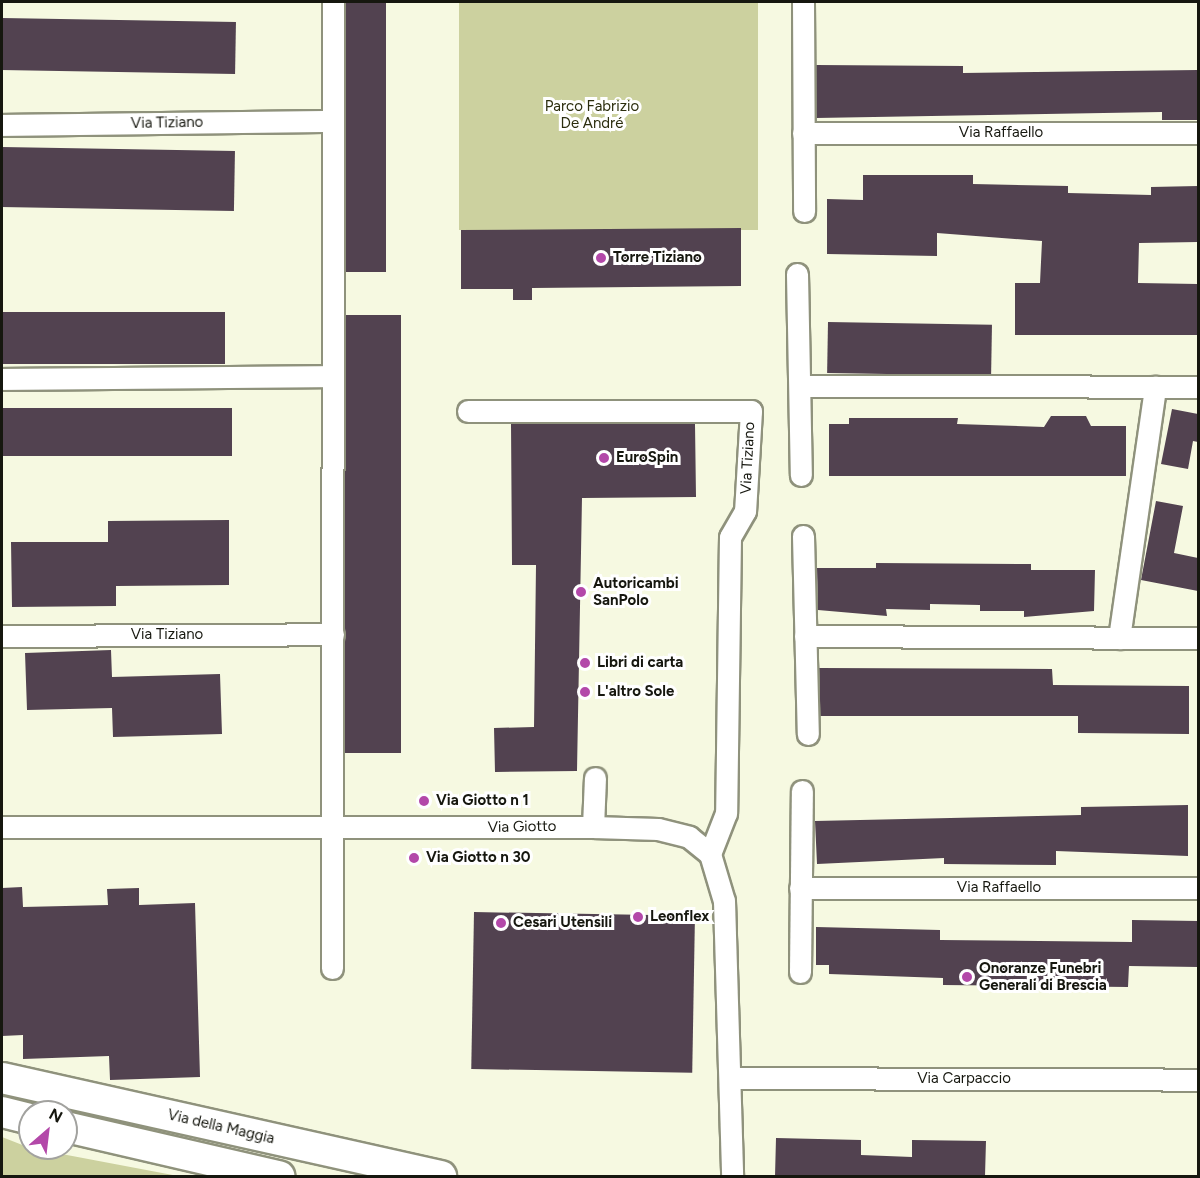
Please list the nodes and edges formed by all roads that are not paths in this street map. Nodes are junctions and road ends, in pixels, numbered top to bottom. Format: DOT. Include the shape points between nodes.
graph roads {
  1 [pos="333,2"];
  2 [pos="803,2"];
  3 [pos="333,121"];
  4 [pos="2,124"];
  5 [pos="803,133"];
  6 [pos="1198,133"];
  7 [pos="804,211"];
  8 [pos="797,274"];
  9 [pos="333,376"];
  10 [pos="2,379"];
  11 [pos="800,386"];
  12 [pos="1155,387"];
  13 [pos="1198,387"];
  14 [pos="468,411"];
  15 [pos="801,475"];
  16 [pos="803,536"];
  17 [pos="333,634"];
  18 [pos="2,636"];
  19 [pos="805,636"];
  20 [pos="1119,638"];
  21 [pos="1198,638"];
  22 [pos="808,734"];
  23 [pos="595,778"];
  24 [pos="802,791"];
  25 [pos="2,827"];
  26 [pos="593,827"];
  27 [pos="333,829"];
  28 [pos="710,854"];
  29 [pos="800,888"];
  30 [pos="1198,888"];
  31 [pos="332,968"];
  32 [pos="800,972"];
  33 [pos="2,1078"];
  34 [pos="730,1078"];
  35 [pos="1198,1080"];
  36 [pos="2,1112"];
  37 [pos="18,1116"];
  38 [pos="78,1130"];
  39 [pos="279,1176"];
  40 [pos="441,1176"];
  41 [pos="732,1176"];
  1 -- 3 [label="street"];
  2 -- 5 [label="street"];
  3 -- 4 [label="street, Via Tiziano"];
  3 -- 9 [label="street"];
  5 -- 6 [label="street, Via Raffaello"];
  5 -- 7 [label="street"];
  8 -- 11 [label="street"];
  9 -- 10 [label="street"];
  9 -- 17 [label="street"];
  11 -- 12 [label="street"];
  11 -- 15 [label="street"];
  12 -- 13 [label="street"];
  12 -- 20 [label="street"];
  14 -- 28 [label="street, Via Tiziano" via="751,411 745,511 730,537 726,813"];
  16 -- 19 [label="street"];
  17 -- 18 [label="street, Via Tiziano"];
  17 -- 27 [label="street"];
  19 -- 20 [label="street"];
  19 -- 22 [label="street"];
  20 -- 21 [label="street"];
  23 -- 26 [label="street"];
  24 -- 29 [label="street"];
  25 -- 27 [label="street, Via Giotto"];
  26 -- 27 [label="street, Via Giotto"];
  26 -- 28 [label="street, Via Giotto" via="658,829 689,837"];
  27 -- 31 [label="street"];
  28 -- 34 [label="street" via="724,901"];
  29 -- 30 [label="street, Via Raffaello"];
  29 -- 32 [label="street"];
  33 -- 40 [label="street, Via della Maggia"];
  34 -- 35 [label="street, Via Carpaccio"];
  34 -- 41 [label="street"];
  36 -- 37 [label="street"];
  38 -- 39 [label="street"];
}
